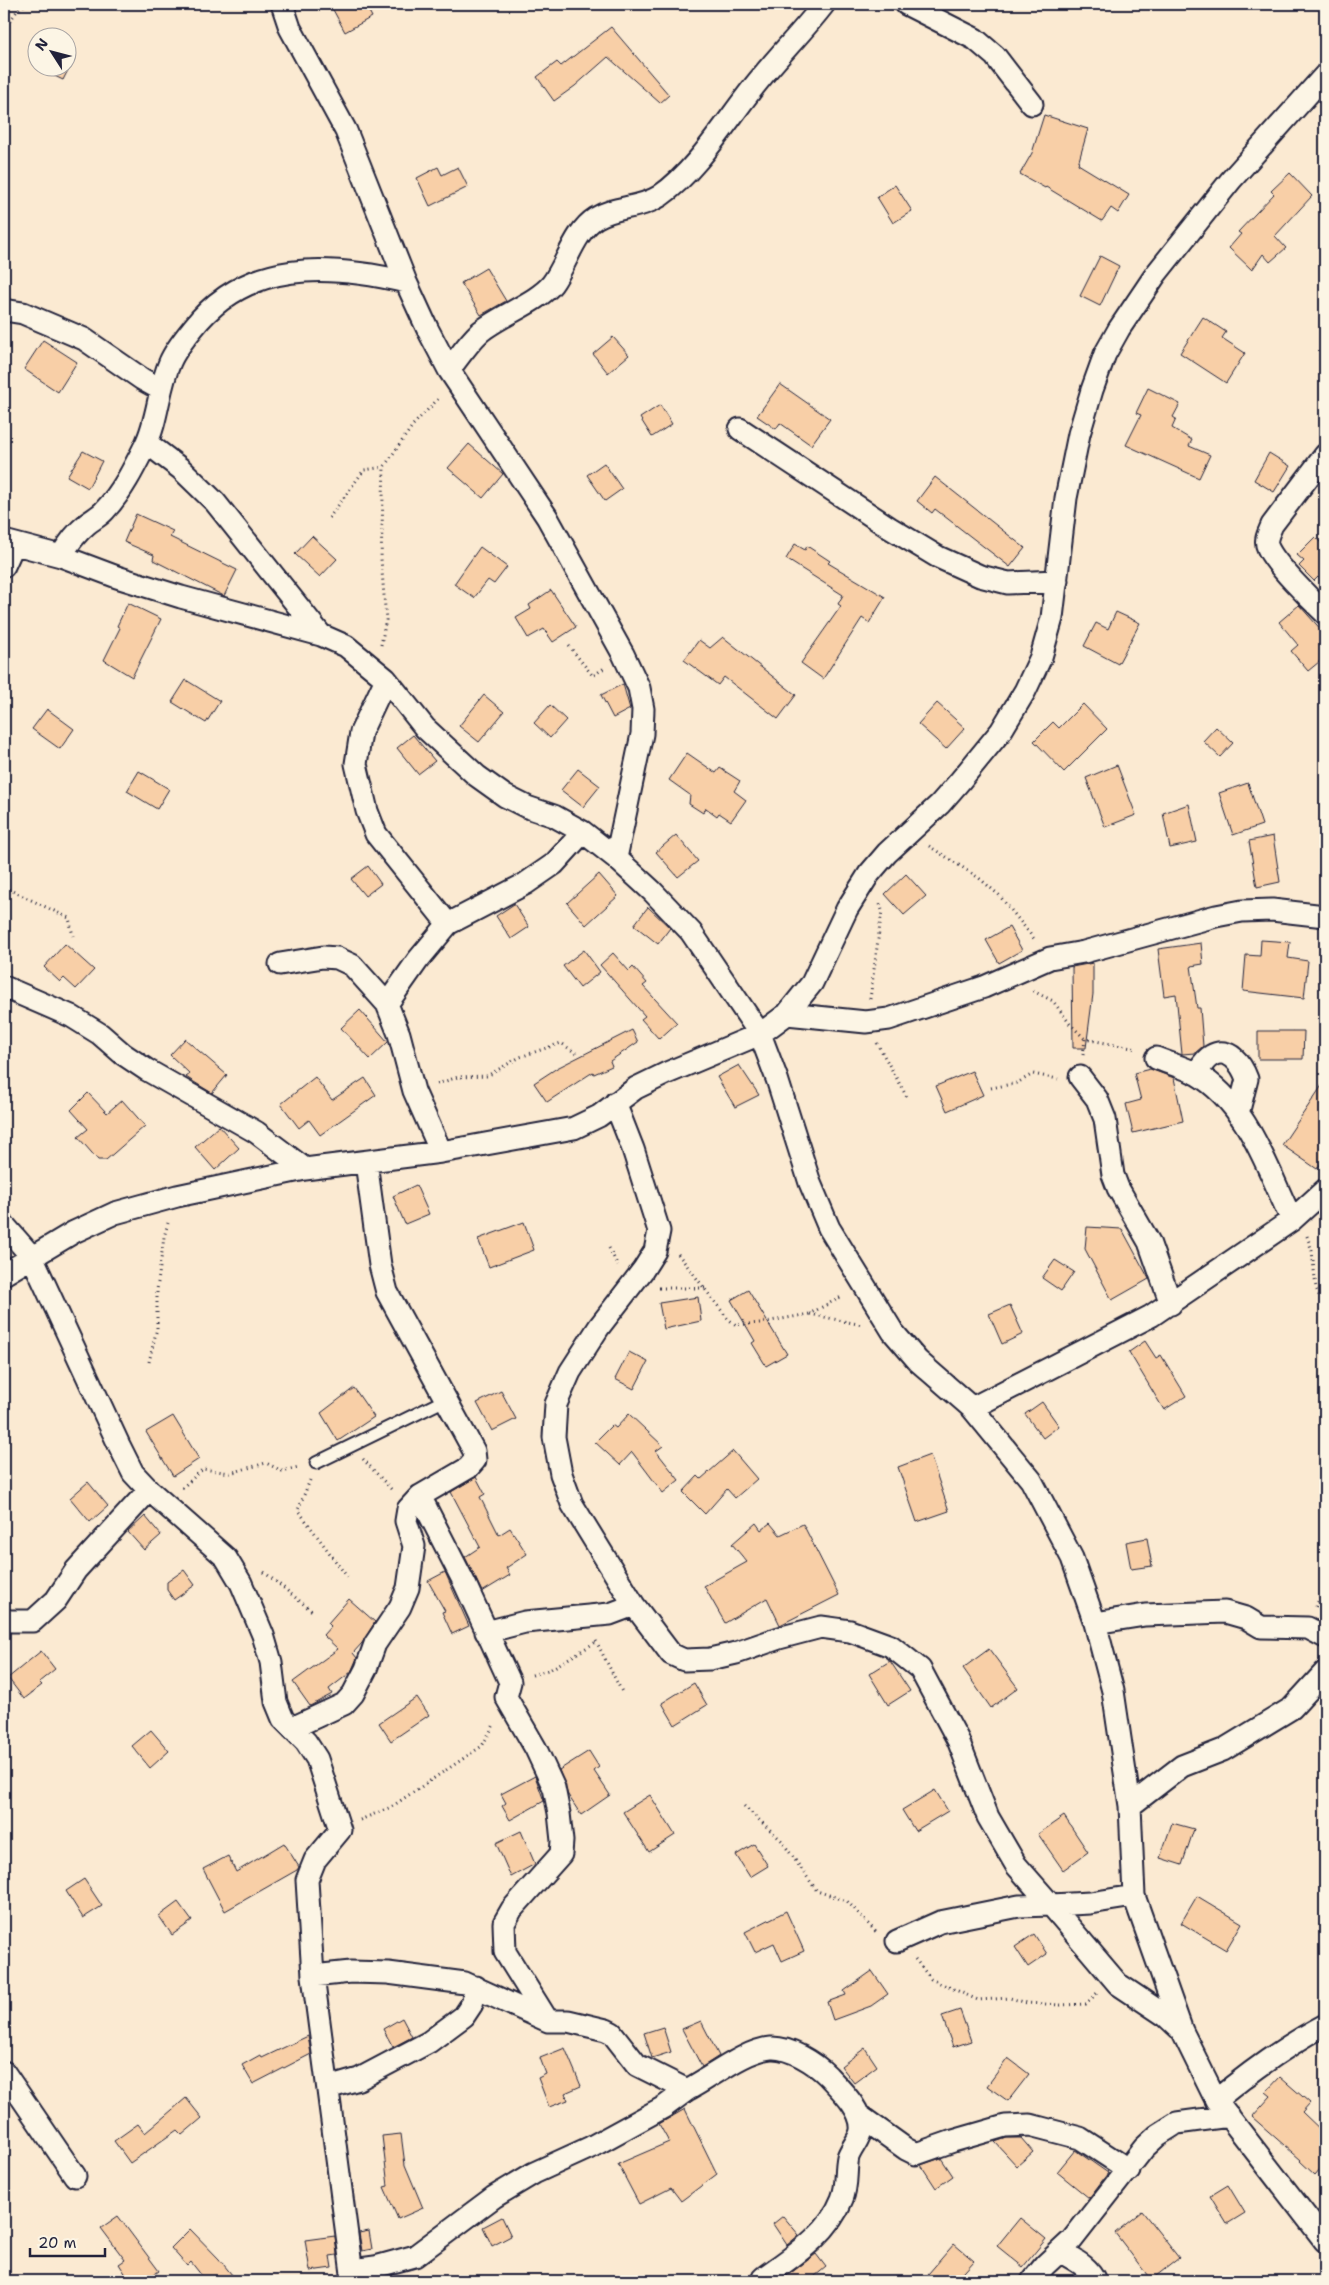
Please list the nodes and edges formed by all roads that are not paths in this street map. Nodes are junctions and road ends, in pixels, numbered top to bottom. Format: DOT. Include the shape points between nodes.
graph roads {
  1 [pos="282,4"];
  2 [pos="824,4"];
  3 [pos="906,4"];
  4 [pos="1325,75"];
  5 [pos="1032,104"];
  6 [pos="406,282"];
  7 [pos="4,310"];
  8 [pos="449,370"];
  9 [pos="160,389"];
  10 [pos="740,429"];
  11 [pos="147,443"];
  12 [pos="1325,455"];
  13 [pos="9,543"];
  14 [pos="61,556"];
  15 [pos="4,566"];
  16 [pos="1057,581"];
  17 [pos="1325,613"];
  18 [pos="321,635"];
  19 [pos="378,673"];
  20 [pos="582,832"];
  21 [pos="616,858"];
  22 [pos="1325,916"];
  23 [pos="448,924"];
  24 [pos="280,964"];
  25 [pos="4,987"];
  26 [pos="387,1004"];
  27 [pos="787,1014"];
  28 [pos="760,1034"];
  29 [pos="1156,1058"];
  30 [pos="1196,1074"];
  31 [pos="1080,1077"];
  32 [pos="615,1103"];
  33 [pos="1238,1114"];
  34 [pos="441,1152"];
  35 [pos="366,1162"];
  36 [pos="304,1169"];
  37 [pos="1323,1193"];
  38 [pos="1292,1220"];
  39 [pos="4,1225"];
  40 [pos="32,1257"];
  41 [pos="4,1274"];
  42 [pos="1171,1304"];
  43 [pos="447,1398"];
  44 [pos="972,1408"];
  45 [pos="316,1463"];
  46 [pos="157,1496"];
  47 [pos="414,1502"];
  48 [pos="634,1606"];
  49 [pos="4,1619"];
  50 [pos="1095,1623"];
  51 [pos="486,1632"];
  52 [pos="1317,1633"];
  53 [pos="1325,1672"];
  54 [pos="292,1728"];
  55 [pos="1130,1806"];
  56 [pos="1134,1896"];
  57 [pos="1051,1905"];
  58 [pos="897,1940"];
  59 [pos="313,1976"];
  60 [pos="476,1987"];
  61 [pos="548,2021"];
  62 [pos="1325,2025"];
  63 [pos="1182,2031"];
  64 [pos="4,2072"];
  65 [pos="328,2088"];
  66 [pos="687,2090"];
  67 [pos="1216,2100"];
  68 [pos="860,2116"];
  69 [pos="1229,2116"];
  70 [pos="1128,2170"];
  71 [pos="75,2176"];
  72 [pos="1325,2241"];
  73 [pos="1061,2252"];
  74 [pos="353,2276"];
  75 [pos="762,2281"];
  76 [pos="1032,2281"];
  77 [pos="1094,2281"];
  1 -- 6 [label="street" via="290,28 346,131"];
  2 -- 8 [label="street" via="676,182 644,204 609,212 595,219 584,229 552,284 542,294 481,332"];
  3 -- 5 [label="street" via="975,39 995,56"];
  4 -- 16 [label="street" via="1231,180 1156,274 1119,329 1092,390 1079,434 1066,498"];
  6 -- 8 [label="street"];
  6 -- 9 [label="street" via="375,275 314,270 284,273 245,286 212,306 198,321 170,360"];
  7 -- 9 [label="street" via="23,313 84,340"];
  8 -- 21 [label="street" via="547,517 639,688 642,734"];
  9 -- 11 [label="street"];
  10 -- 16 [label="street" via="938,557 980,576 1008,583"];
  11 -- 14 [label="street" via="115,497 104,511 73,537"];
  11 -- 18 [label="street" via="181,469 215,502"];
  12 -- 17 [label="street" via="1266,537 1267,547 1277,560"];
  13 -- 14 [label="street"];
  13 -- 15 [label="street"];
  14 -- 18 [label="street" via="181,597"];
  16 -- 27 [label="street" via="1052,618 1041,657 1001,731 940,804 869,874 847,909 812,983"];
  18 -- 19 [label="street" via="346,646"];
  19 -- 20 [label="street" via="425,728 477,776 506,796"];
  19 -- 23 [label="street" via="361,732 356,764 367,811 376,834"];
  20 -- 21 [label="street"];
  20 -- 23 [label="street" via="554,864 525,884"];
  21 -- 28 [label="street" via="691,932"];
  22 -- 27 [label="street" via="1272,910 1216,916 1084,952 1050,958 984,987 889,1019 866,1022"];
  23 -- 26 [label="street"];
  24 -- 26 [label="street" via="337,958 352,965"];
  25 -- 36 [label="street" via="71,1016 147,1070 256,1132"];
  26 -- 34 [label="street" via="399,1034 414,1091"];
  27 -- 28 [label="street"];
  28 -- 32 [label="street" via="667,1073"];
  28 -- 44 [label="street" via="810,1183 829,1228 893,1332 918,1360"];
  29 -- 30 [label="street"];
  30 -- 33 [label="street"];
  30 -- 33 [label="street" via="1209,1056 1218,1052 1239,1062 1247,1079"];
  31 -- 42 [label="street" via="1097,1099 1105,1119 1118,1188 1149,1242"];
  32 -- 34 [label="street" via="574,1128"];
  32 -- 48 [label="street" via="659,1230 655,1251 570,1372 556,1404 554,1437 561,1474 572,1504"];
  33 -- 38 [label="street" via="1254,1139"];
  34 -- 35 [label="street"];
  35 -- 36 [label="street"];
  35 -- 43 [label="street" via="380,1265 387,1292"];
  36 -- 40 [label="street" via="115,1213"];
  37 -- 38 [label="street"];
  38 -- 42 [label="street"];
  39 -- 40 [label="street"];
  40 -- 41 [label="street"];
  40 -- 46 [label="street" via="133,1473"];
  42 -- 44 [label="street"];
  43 -- 45 [label="lane"];
  43 -- 47 [label="street" via="474,1451 475,1460 468,1468"];
  44 -- 50 [label="street" via="1032,1480 1072,1558"];
  46 -- 49 [label="street" via="88,1557 56,1600 33,1621"];
  46 -- 54 [label="street" via="226,1558 241,1583 271,1662 276,1702 283,1719"];
  47 -- 51 [label="street" via="465,1584"];
  47 -- 54 [label="street" via="406,1521 414,1546 408,1588 400,1608 375,1644 366,1669 344,1704"];
  48 -- 51 [label="street" via="610,1614 526,1622"];
  48 -- 57 [label="street" via="672,1654 684,1660 736,1653 821,1627 850,1631 891,1646 920,1669 958,1740 988,1818 1016,1865"];
  50 -- 52 [label="street" via="1145,1615 1225,1612 1246,1618 1261,1627"];
  50 -- 55 [label="street" via="1113,1691"];
  51 -- 61 [label="street" via="510,1682 506,1697 554,1788 561,1854 512,1909 504,1924 505,1952"];
  53 -- 55 [label="street" via="1292,1708 1223,1750 1182,1766"];
  54 -- 59 [label="street" via="317,1759 340,1830 315,1860 307,1880"];
  55 -- 56 [label="street"];
  56 -- 57 [label="street"];
  56 -- 63 [label="street"];
  57 -- 58 [label="street" via="1019,1906 940,1922"];
  57 -- 63 [label="street" via="1118,1984 1166,2016"];
  59 -- 60 [label="street" via="388,1973"];
  59 -- 65 [label="street"];
  60 -- 61 [label="street"];
  60 -- 65 [label="street" via="472,2004 464,2016 429,2042 359,2079"];
  61 -- 66 [label="street" via="568,2021 606,2030 612,2033 637,2065"];
  62 -- 67 [label="street" via="1292,2042"];
  63 -- 67 [label="street"];
  64 -- 71 [label="street"];
  65 -- 74 [label="street"];
  66 -- 68 [label="street" via="753,2052 773,2048 789,2050 823,2071"];
  66 -- 74 [label="street" via="664,2107 591,2148 534,2173 494,2197 415,2256"];
  67 -- 69 [label="street"];
  68 -- 70 [label="street" via="916,2154 1005,2126 1030,2125 1080,2138"];
  68 -- 75 [label="street" via="861,2130 848,2158 843,2198 835,2213 816,2238"];
  69 -- 70 [label="street" via="1177,2123 1144,2148"];
  69 -- 72 [label="street"];
  70 -- 73 [label="street"];
  73 -- 76 [label="street"];
  73 -- 77 [label="street" via="1083,2266 1092,2274"];
}
